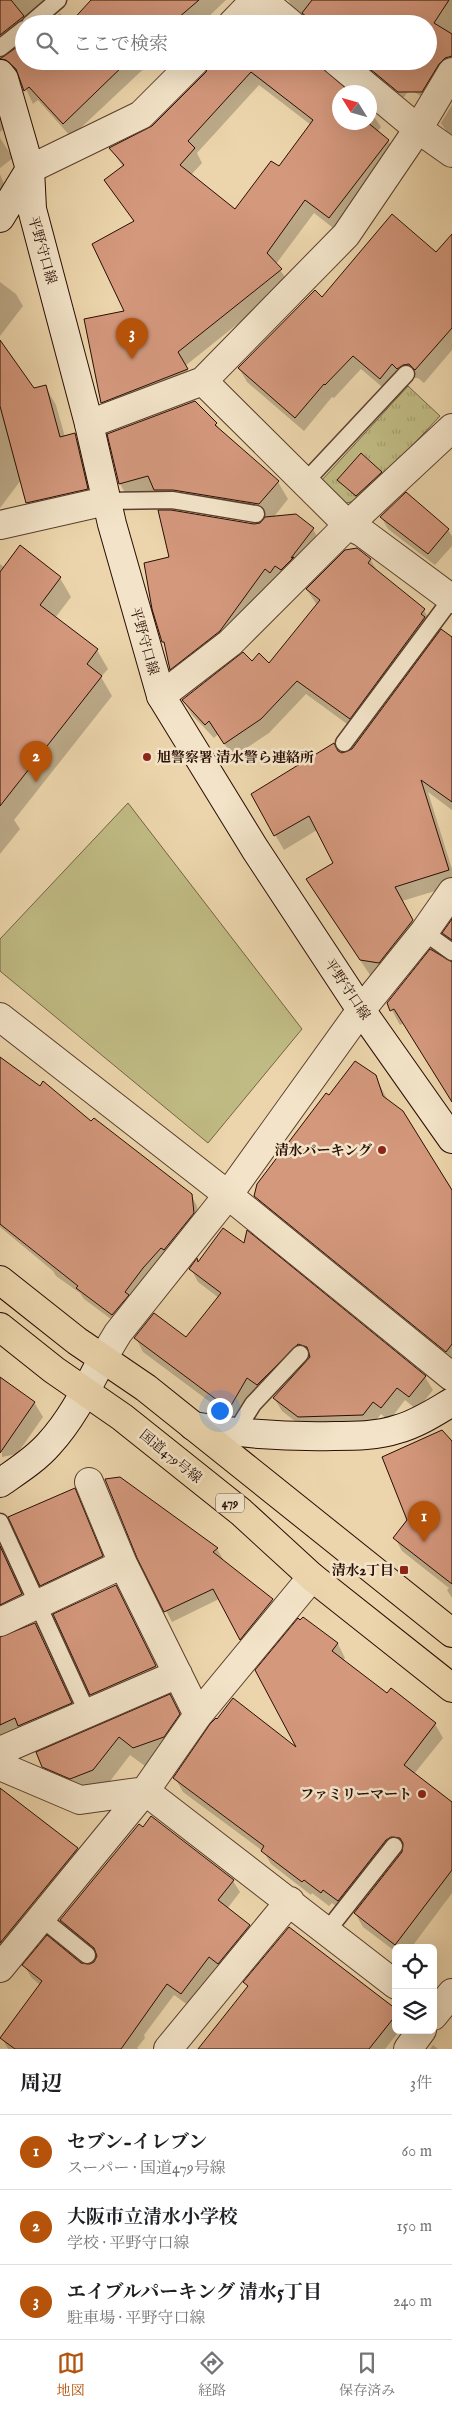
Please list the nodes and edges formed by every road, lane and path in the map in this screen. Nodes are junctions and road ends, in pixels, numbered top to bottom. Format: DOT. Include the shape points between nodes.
graph roads {
  1 [pos="58,0"];
  2 [pos="255,0"];
  3 [pos="262,0"];
  4 [pos="40,15"];
  5 [pos="241,15"];
  6 [pos="280,15"];
  7 [pos="15,36"];
  8 [pos="0,48"];
  9 [pos="186,70"];
  10 [pos="347,70"];
  11 [pos="452,72"];
  12 [pos="0,74"];
  13 [pos="418,129"];
  14 [pos="452,153"];
  15 [pos="30,169"];
  16 [pos="0,218"];
  17 [pos="406,374"];
  18 [pos="202,381"];
  19 [pos="89,424"];
  20 [pos="452,428"];
  21 [pos="304,483"];
  22 [pos="106,500"];
  23 [pos="256,514"];
  24 [pos="0,525"];
  25 [pos="348,525"];
  26 [pos="452,599"];
  27 [pos="161,696"];
  28 [pos="344,743"];
  29 [pos="452,892"];
  30 [pos="424,932"];
  31 [pos="452,952"];
  32 [pos="361,1010"];
  33 [pos="0,1017"];
  34 [pos="452,1139"];
  35 [pos="228,1196"];
  36 [pos="0,1280"];
  37 [pos="0,1327"];
  38 [pos="300,1354"];
  39 [pos="103,1358"];
  40 [pos="452,1378"];
  41 [pos="85,1392"];
  42 [pos="452,1402"];
  43 [pos="193,1426"];
  44 [pos="235,1433"];
  45 [pos="89,1482"];
  46 [pos="0,1483"];
  47 [pos="0,1522"];
  48 [pos="123,1564"];
  49 [pos="312,1577"];
  50 [pos="37,1604"];
  51 [pos="0,1622"];
  52 [pos="452,1633"];
  53 [pos="178,1674"];
  54 [pos="452,1688"];
  55 [pos="87,1712"];
  56 [pos="198,1715"];
  57 [pos="0,1751"];
  58 [pos="0,1766"];
  59 [pos="145,1791"];
  60 [pos="394,1846"];
  61 [pos="290,1901"];
  62 [pos="40,1918"];
  63 [pos="327,1931"];
  64 [pos="88,1955"];
  65 [pos="0,1968"];
  66 [pos="392,1981"];
  67 [pos="452,1994"];
  68 [pos="437,2018"];
  69 [pos="422,2034"];
  70 [pos="168,2049"];
  71 [pos="408,2049"];
  1 -- 4 [label="lane"];
  2 -- 5 [label="street"];
  3 -- 6 [label="street"];
  7 -- 8 [label="lane"];
  9 -- 15 [label="street" via="141,115"];
  10 -- 13 [label="street"];
  11 -- 13 [label="street"];
  12 -- 15 [label="street, 平野守口線"];
  13 -- 14 [label="street"];
  13 -- 18 [label="street" via="346,235"];
  15 -- 16 [label="street"];
  15 -- 19 [label="street, 平野守口線" via="32,209"];
  17 -- 21 [label="lane"];
  18 -- 19 [label="street"];
  18 -- 21 [label="street"];
  19 -- 22 [label="street, 平野守口線"];
  20 -- 25 [label="street"];
  21 -- 25 [label="street"];
  22 -- 23 [label="lane" via="172,500"];
  22 -- 24 [label="street"];
  22 -- 27 [label="street, 平野守口線"];
  25 -- 26 [label="street"];
  25 -- 27 [label="street" via="230,643"];
  26 -- 28 [label="lane"];
  27 -- 32 [label="street, 平野守口線" via="255,849"];
  29 -- 30 [label="street"];
  30 -- 31 [label="lane"];
  30 -- 32 [label="street"];
  32 -- 34 [label="street, 平野守口線"];
  32 -- 35 [label="street"];
  33 -- 35 [label="street"];
  35 -- 39 [label="street" via="118,1333"];
  35 -- 40 [label="street"];
  36 -- 39 [label="highway"];
  37 -- 41 [label="highway, 国道479号線 / 479"];
  38 -- 44 [label="lane" via="253,1404"];
  39 -- 41 [label="street"];
  39 -- 43 [label="highway"];
  41 -- 46 [label="street" via="49,1445"];
  41 -- 49 [label="highway, 国道479号線 / 479" via="122,1417 241,1512"];
  42 -- 44 [label="street" via="398,1429 367,1435 294,1437"];
  43 -- 44 [label="street"];
  43 -- 52 [label="highway"];
  45 -- 48 [label="street"];
  47 -- 50 [label="lane"];
  48 -- 50 [label="street"];
  48 -- 53 [label="street"];
  49 -- 54 [label="highway, 国道479号線 / 479"];
  49 -- 56 [label="street"];
  50 -- 51 [label="street"];
  50 -- 55 [label="lane"];
  53 -- 55 [label="street"];
  53 -- 56 [label="street"];
  55 -- 57 [label="street"];
  56 -- 59 [label="street"];
  58 -- 59 [label="street" via="80,1800"];
  59 -- 61 [label="street"];
  59 -- 62 [label="street"];
  60 -- 63 [label="lane"];
  61 -- 63 [label="street"];
  61 -- 70 [label="street"];
  62 -- 64 [label="lane"];
  62 -- 65 [label="street"];
  63 -- 66 [label="street"];
  67 -- 68 [label="street"];
  69 -- 71 [label="street"];
}
